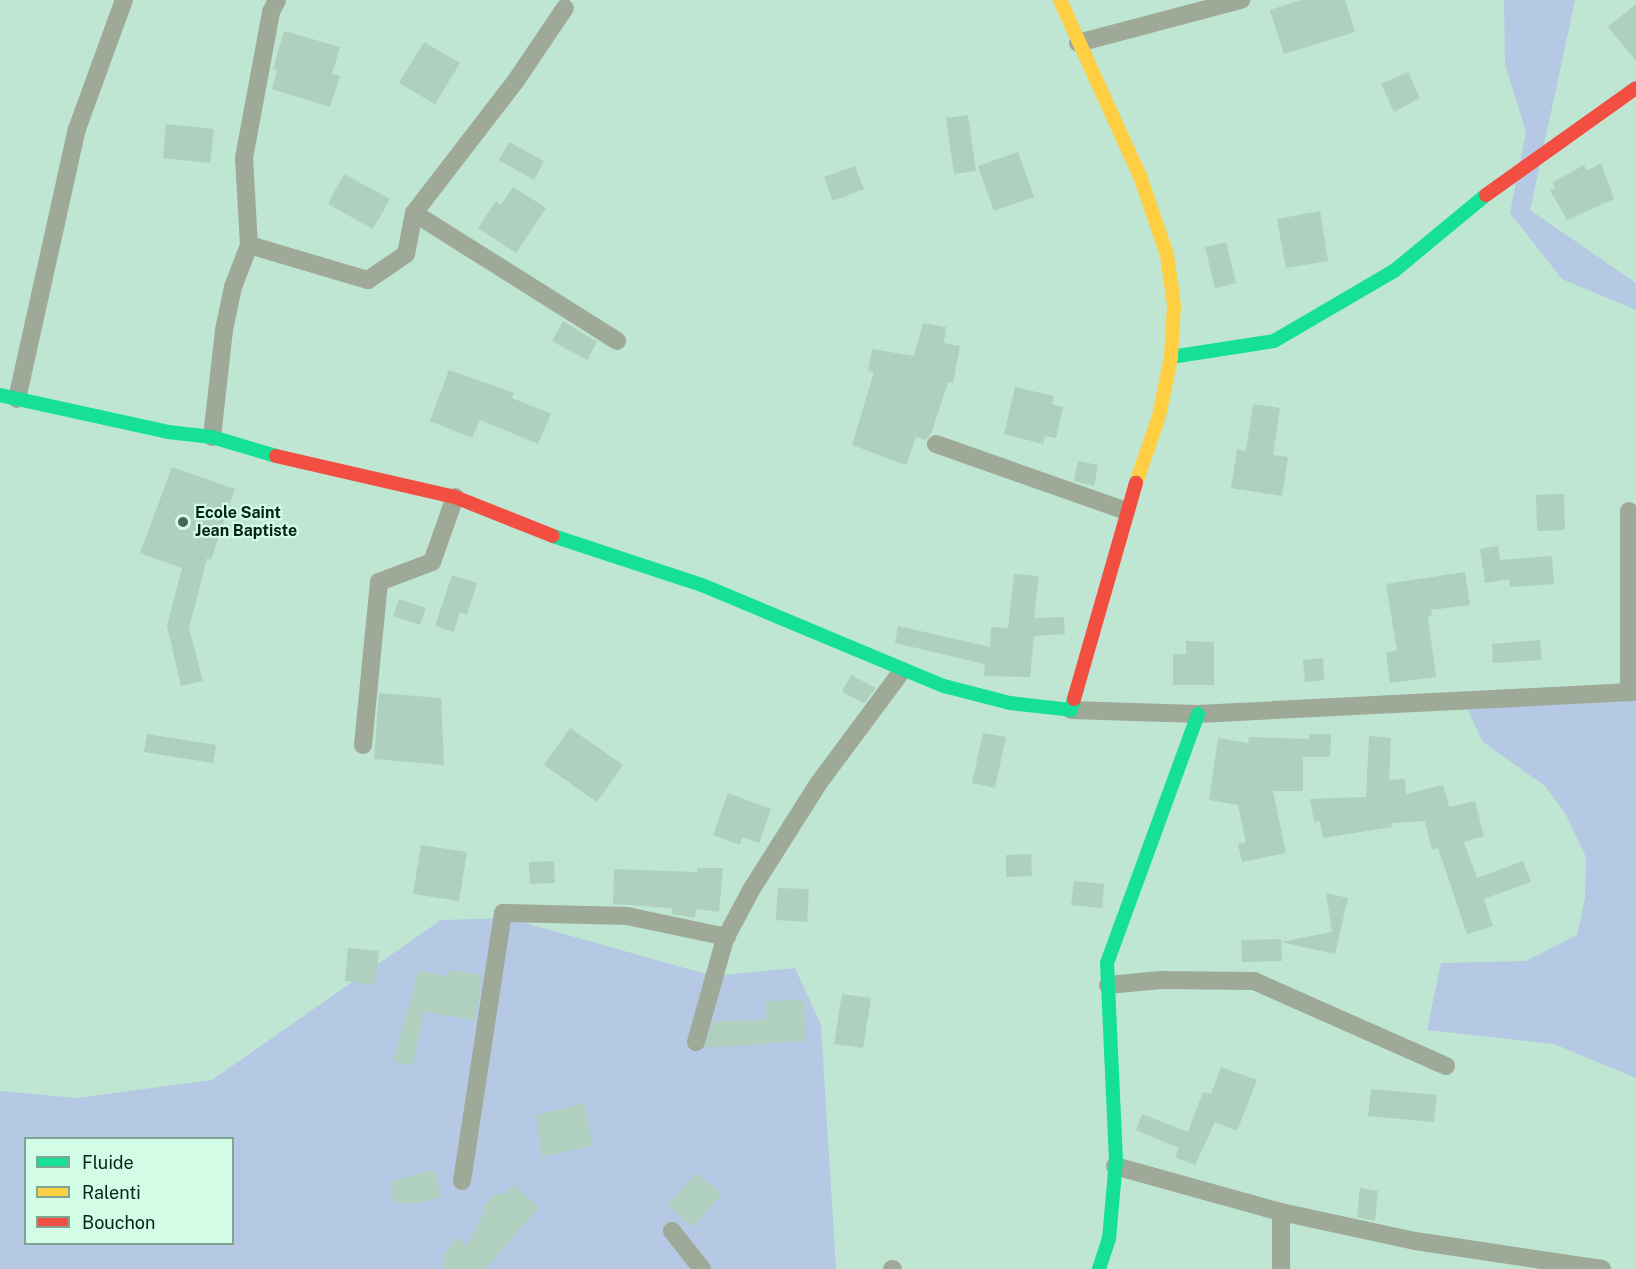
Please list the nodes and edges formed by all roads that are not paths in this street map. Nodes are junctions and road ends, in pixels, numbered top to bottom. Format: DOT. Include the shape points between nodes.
graph roads {
  1 [pos="124,0"];
  2 [pos="277,0"];
  3 [pos="1060,0"];
  4 [pos="1241,0"];
  5 [pos="565,8"];
  6 [pos="1078,43"];
  7 [pos="1636,88"];
  8 [pos="414,213"];
  9 [pos="249,244"];
  10 [pos="616,340"];
  11 [pos="1172,357"];
  12 [pos="8,397"];
  13 [pos="212,437"];
  14 [pos="936,444"];
  15 [pos="455,497"];
  16 [pos="1629,511"];
  17 [pos="1126,512"];
  18 [pos="902,671"];
  19 [pos="1633,692"];
  20 [pos="1071,710"];
  21 [pos="1198,714"];
  22 [pos="363,745"];
  23 [pos="727,937"];
  24 [pos="1108,985"];
  25 [pos="696,1042"];
  26 [pos="1446,1066"];
  27 [pos="1115,1166"];
  28 [pos="462,1181"];
  29 [pos="1281,1212"];
  30 [pos="672,1231"];
  31 [pos="702,1269"];
  32 [pos="1099,1269"];
  33 [pos="1281,1269"];
  34 [pos="1602,1269"];
  1 -- 12 [label="street" via="77,129"];
  2 -- 9 [label="street" via="271,12 244,158"];
  3 -- 6 [label="street"];
  4 -- 6 [label="street"];
  5 -- 8 [label="street" via="515,82"];
  6 -- 11 [label="street" via="1140,176 1167,255 1174,305"];
  7 -- 11 [label="street" via="1505,179 1394,271 1274,341"];
  8 -- 9 [label="street" via="406,254 368,280"];
  8 -- 10 [label="street"];
  9 -- 13 [label="street" via="233,287 224,330"];
  11 -- 17 [label="street" via="1159,416"];
  12 -- 13 [label="street" via="168,432"];
  13 -- 15 [label="street" via="298,463"];
  14 -- 17 [label="street"];
  15 -- 18 [label="street" via="542,532 702,585"];
  15 -- 22 [label="street" via="432,562 379,582"];
  16 -- 19 [label="street"];
  17 -- 20 [label="street"];
  18 -- 20 [label="street" via="1010,703"];
  18 -- 23 [label="street" via="818,784"];
  19 -- 21 [label="street"];
  20 -- 21 [label="street"];
  21 -- 24 [label="street" via="1117,930 1107,963"];
  23 -- 25 [label="street"];
  23 -- 28 [label="street" via="627,916 503,913"];
  24 -- 26 [label="street" via="1161,980 1254,981"];
  24 -- 27 [label="street" via="1113,1025 1110,1066 1116,1116"];
  27 -- 29 [label="street"];
  27 -- 32 [label="street" via="1109,1239"];
  29 -- 33 [label="street"];
  29 -- 34 [label="street" via="1415,1241"];
  30 -- 31 [label="street"];
}
